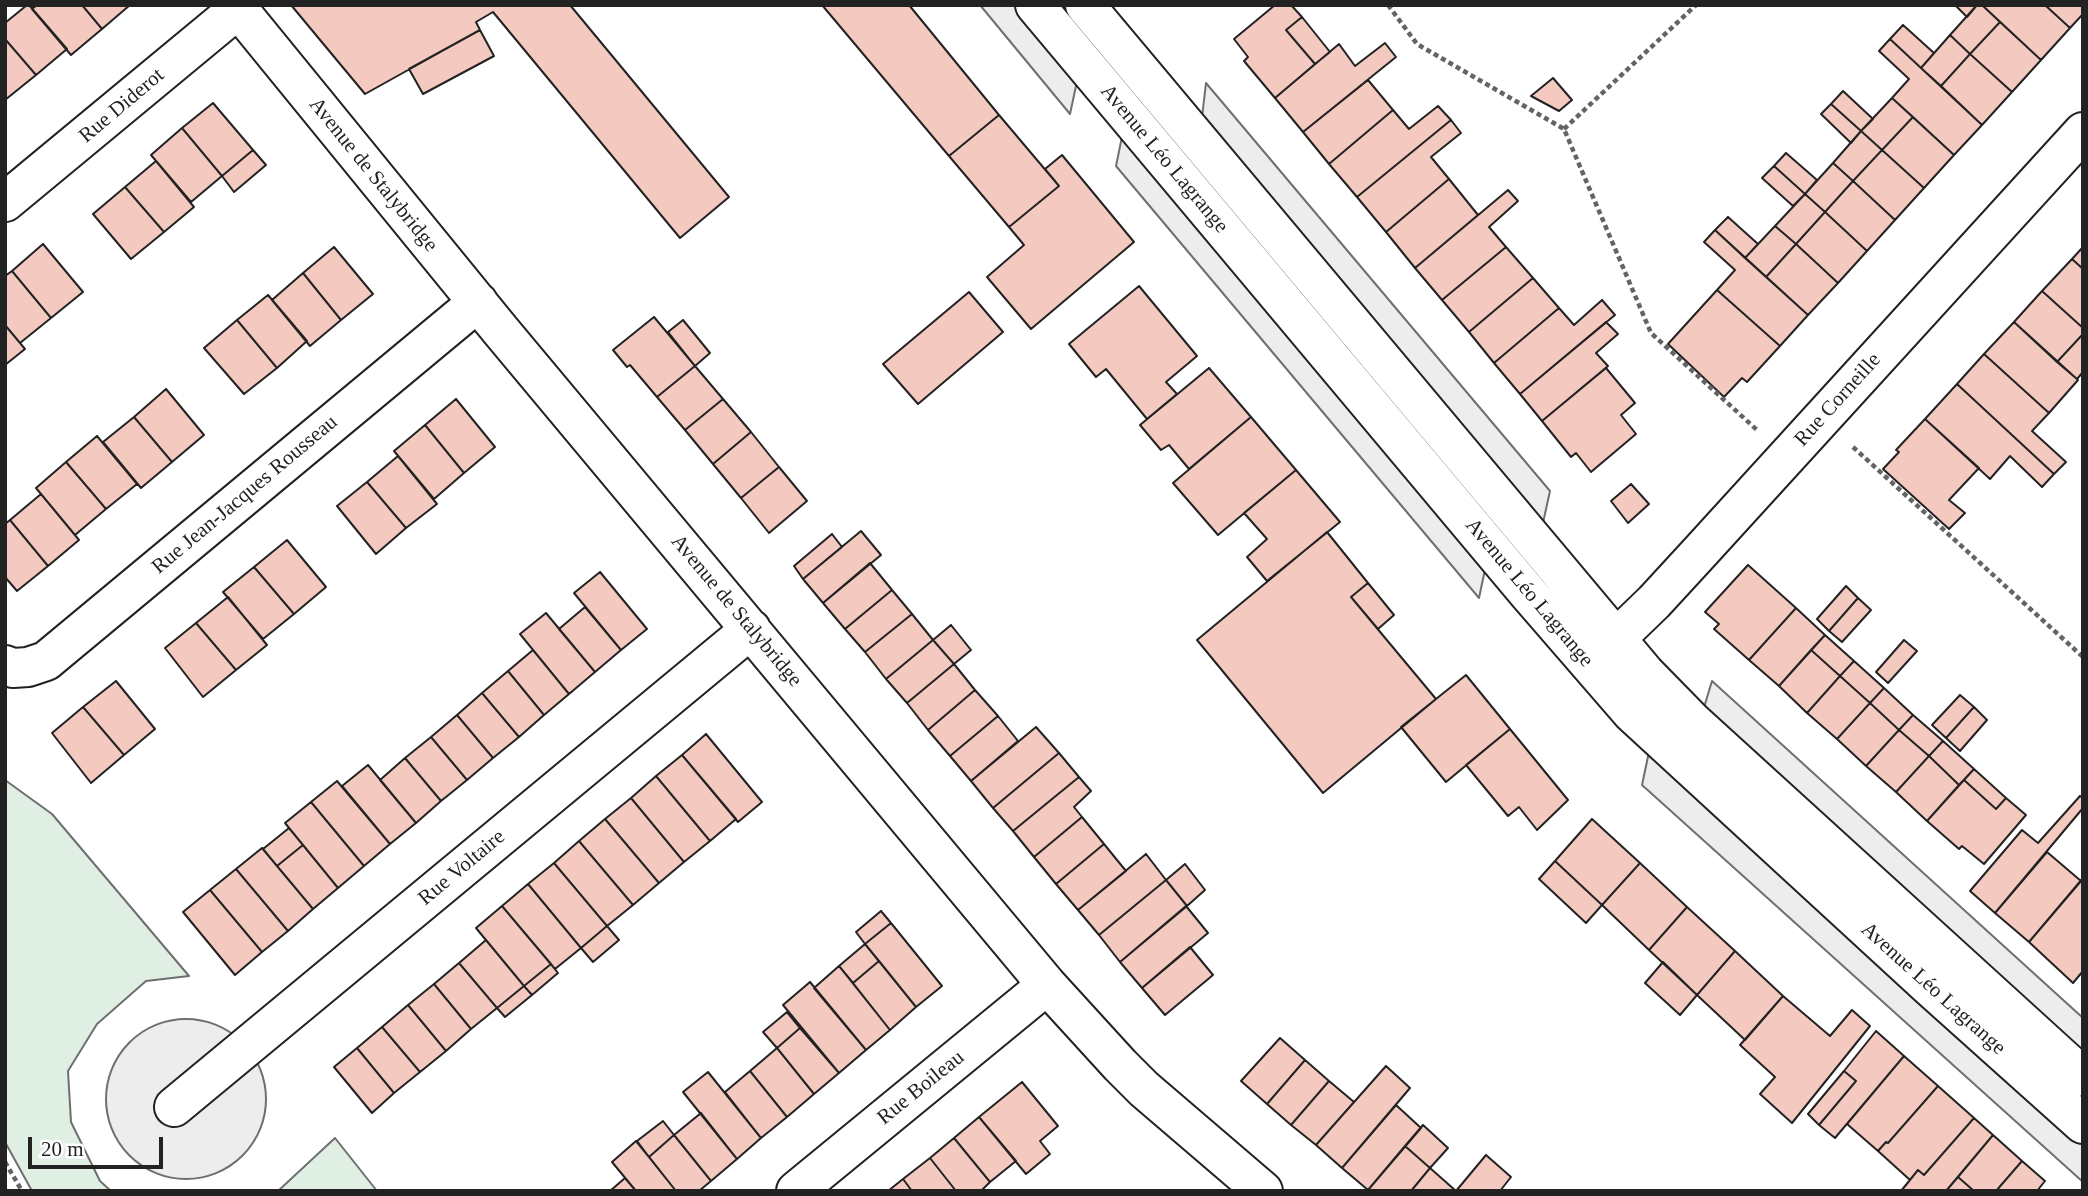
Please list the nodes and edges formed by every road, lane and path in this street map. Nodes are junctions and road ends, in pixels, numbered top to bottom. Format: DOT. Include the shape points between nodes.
graph roads {
  1 [pos="1035,5"];
  2 [pos="1388,5"];
  3 [pos="1696,5"];
  4 [pos="237,7"];
  5 [pos="1092,8"];
  6 [pos="1061,36"];
  7 [pos="1564,129"];
  8 [pos="2083,132"];
  9 [pos="5,202"];
  10 [pos="478,302"];
  11 [pos="1821,418"];
  12 [pos="1787,457"];
  13 [pos="751,629"];
  14 [pos="1616,639"];
  15 [pos="2083,657"];
  16 [pos="1588,664"];
  17 [pos="5,665"];
  18 [pos="1047,985"];
  19 [pos="2083,1077"];
  20 [pos="174,1107"];
  21 [pos="2083,1124"];
  22 [pos="5,1163"];
  23 [pos="22,1191"];
  24 [pos="796,1191"];
  25 [pos="1263,1191"];
  1 -- 6 [label="street, Avenue Léo Lagrange"];
  2 -- 7 [label="path" via="1417,44"];
  3 -- 7 [label="path"];
  4 -- 9 [label="street, Rue Diderot"];
  4 -- 10 [label="street, Avenue de Stalybridge"];
  5 -- 6 [label="street"];
  5 -- 14 [label="street, Avenue Léo Lagrange"];
  6 -- 16 [label="street, Avenue Léo Lagrange"];
  7 -- 12 [label="path" via="1651,333"];
  8 -- 11 [label="street, Rue Corneille"];
  10 -- 13 [label="street, Avenue de Stalybridge"];
  10 -- 17 [label="street, Rue Jean-Jacques Rousseau" via="46,661 28,667"];
  11 -- 12 [label="street, Rue Corneille"];
  11 -- 15 [label="path"];
  12 -- 14 [label="street, Rue Corneille"];
  13 -- 18 [label="street, Avenue de Stalybridge"];
  13 -- 20 [label="street, Rue Voltaire"];
  14 -- 16 [label="street, Rue Corneille"];
  14 -- 19 [label="street, Avenue Léo Lagrange" via="1692,720"];
  16 -- 21 [label="street, Avenue Léo Lagrange" via="1647,728"];
  18 -- 24 [label="street, Rue Boileau"];
  18 -- 25 [label="street, Avenue de Stalybridge" via="1144,1089"];
  22 -- 23 [label="path"];
}
